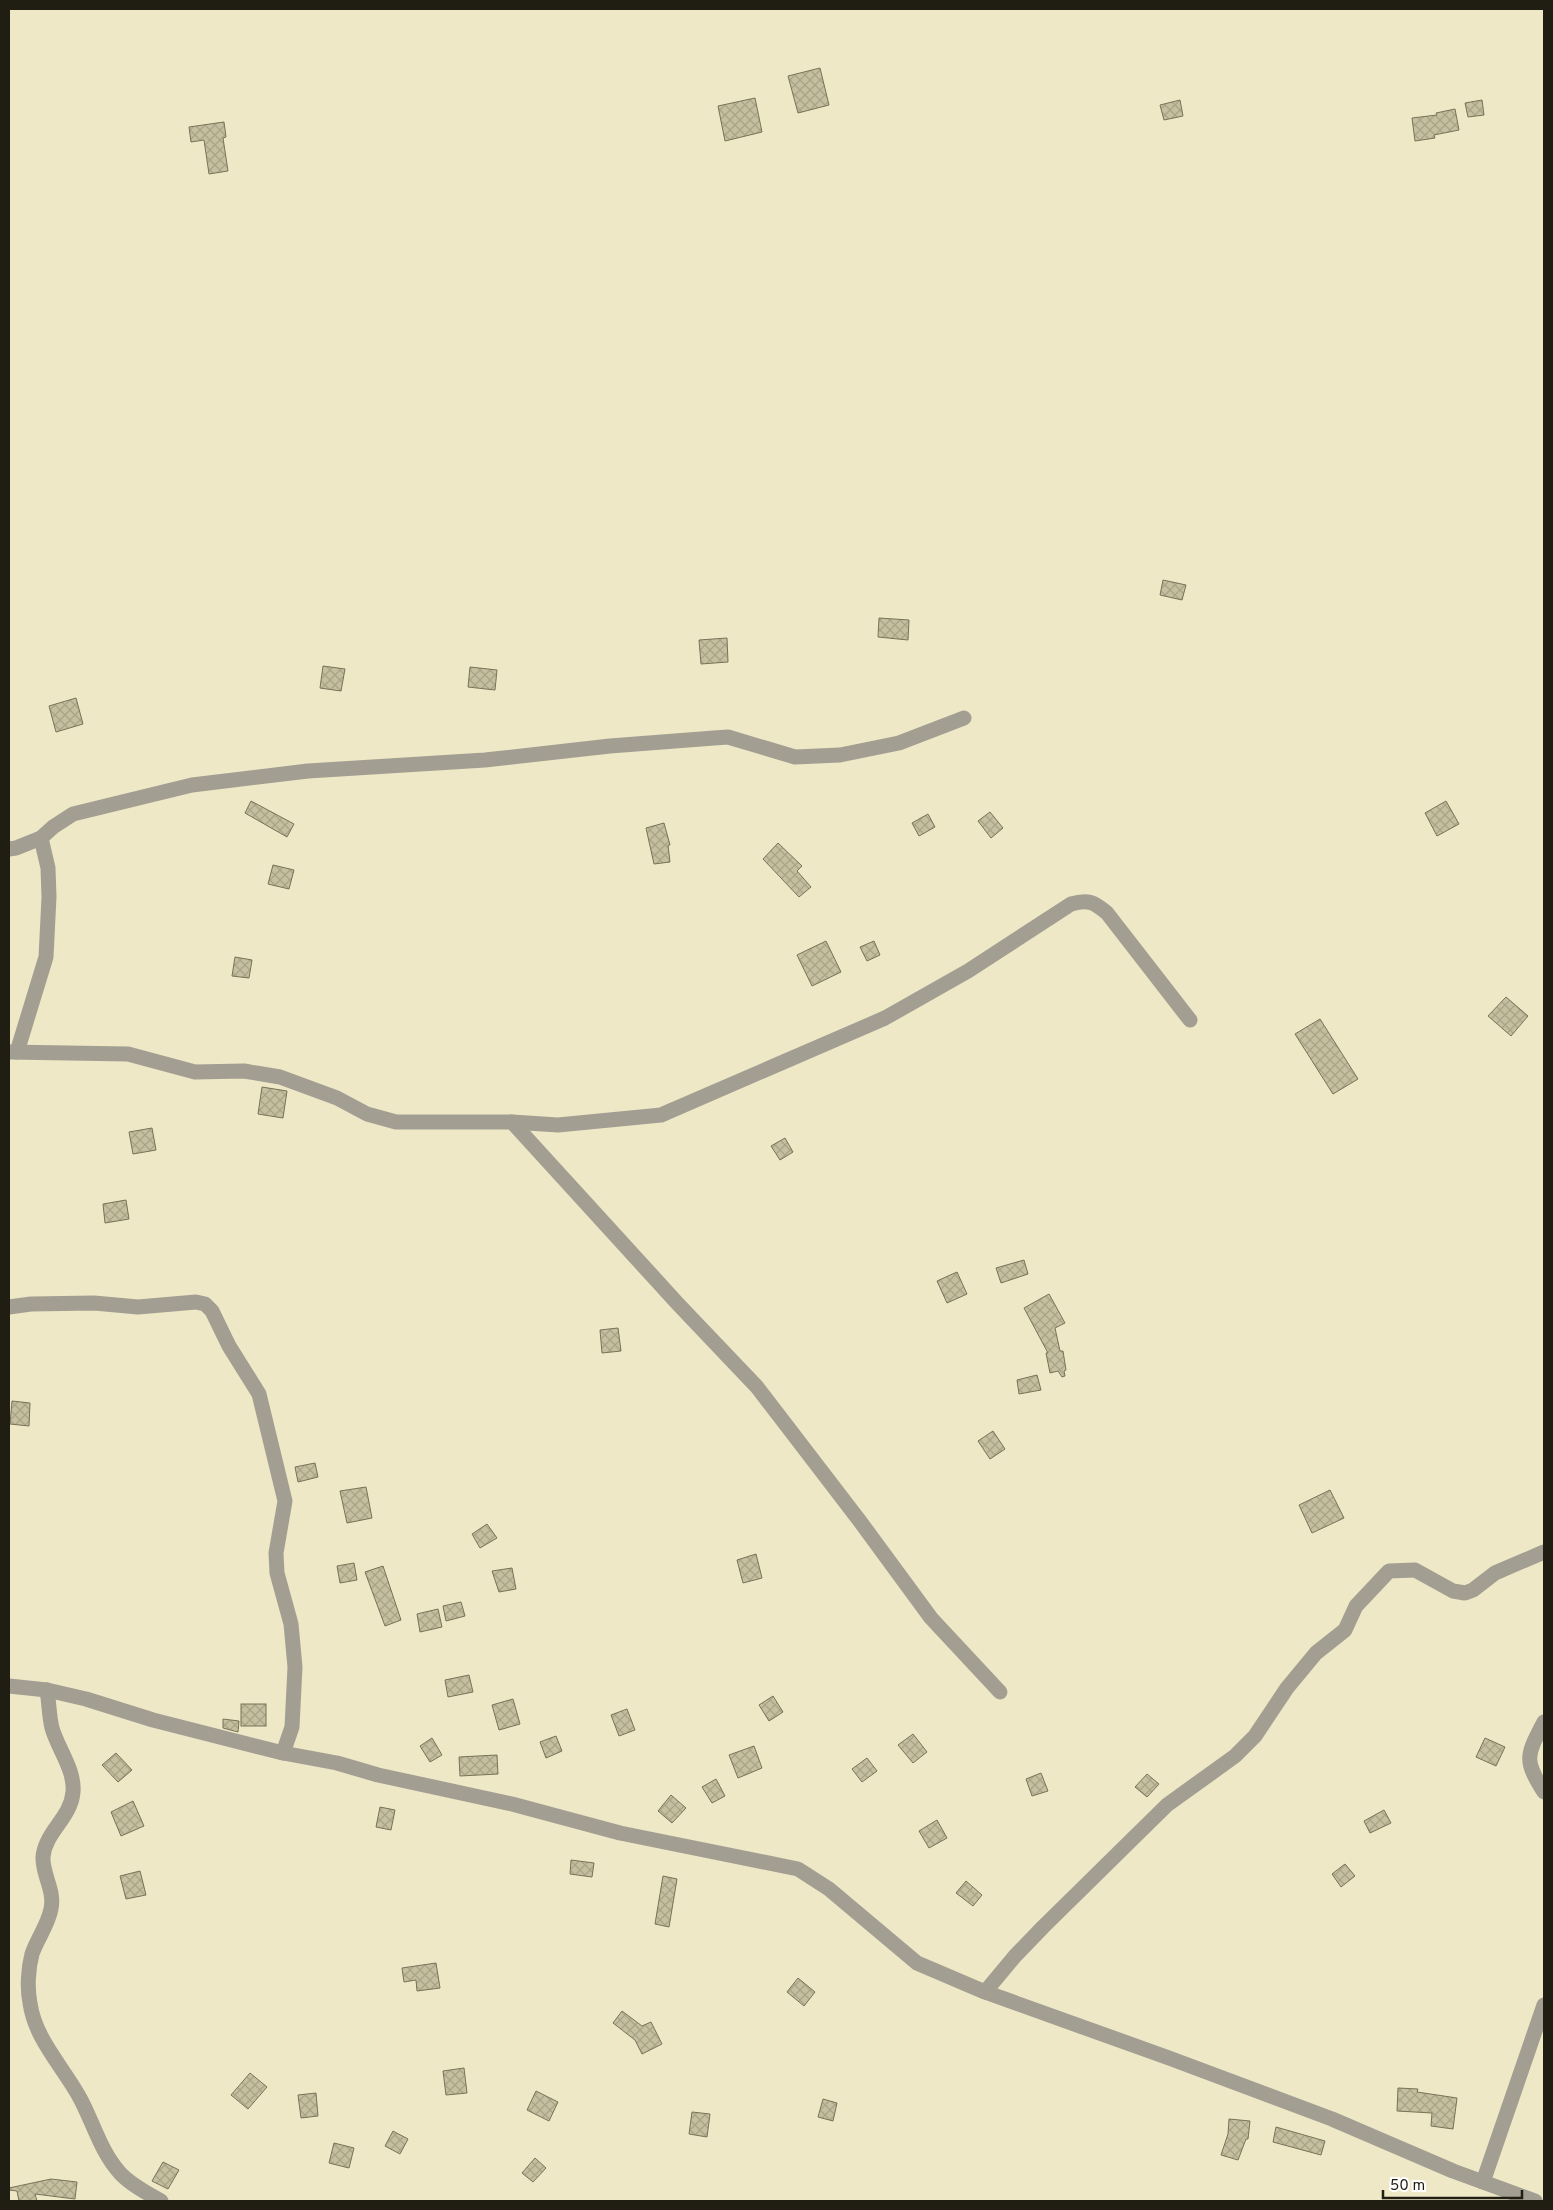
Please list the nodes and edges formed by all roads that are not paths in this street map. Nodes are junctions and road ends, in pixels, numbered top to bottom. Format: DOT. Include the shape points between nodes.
graph roads {
  1 [pos="964,718"];
  2 [pos="40,838"];
  3 [pos="9,849"];
  4 [pos="1190,1020"];
  5 [pos="13,1052"];
  6 [pos="512,1122"];
  7 [pos="9,1306"];
  8 [pos="1544,1552"];
  9 [pos="9,1686"];
  10 [pos="47,1690"];
  11 [pos="1000,1692"];
  12 [pos="1544,1722"];
  13 [pos="283,1753"];
  14 [pos="1544,1792"];
  15 [pos="985,1992"];
  16 [pos="1544,2005"];
  17 [pos="1483,2182"];
  18 [pos="161,2201"];
  19 [pos="1535,2201"];
  1 -- 2 [label="street" via="899,743 840,755 795,757 721,737 485,760 308,771 192,785 73,814"];
  2 -- 3 [label="street"];
  2 -- 5 [label="street" via="48,868 46,957"];
  4 -- 6 [label="street" via="1107,913 1084,900 1071,904 968,971 885,1018 661,1115 558,1125"];
  5 -- 6 [label="street" via="128,1054 195,1072 244,1071 280,1077 337,1098 367,1114 396,1122"];
  6 -- 11 [label="street" via="757,1387 931,1618"];
  7 -- 13 [label="street" via="94,1302 138,1307 196,1302 205,1304 212,1311 259,1394 285,1501 276,1553 277,1572 291,1624 295,1667 292,1727"];
  8 -- 15 [label="street" via="1495,1573 1465,1593 1415,1570 1388,1571 1356,1606 1345,1630 1316,1653 1287,1688 1255,1736 1235,1756 1166,1806 1026,1944"];
  9 -- 10 [label="street"];
  10 -- 13 [label="street"];
  10 -- 18 [label="street" via="52,1727 71,1773 73,1793 66,1814 45,1847 43,1858 52,1889 52,1909 32,1954 30,2004 40,2035 82,2101 100,2146 120,2174"];
  12 -- 14 [label="street" via="1529,1757 1530,1766"];
  13 -- 15 [label="street" via="338,1763 620,1832 798,1869 829,1889 917,1962"];
  15 -- 17 [label="street" via="1323,2116"];
  16 -- 17 [label="street"];
  17 -- 19 [label="street"];
}
